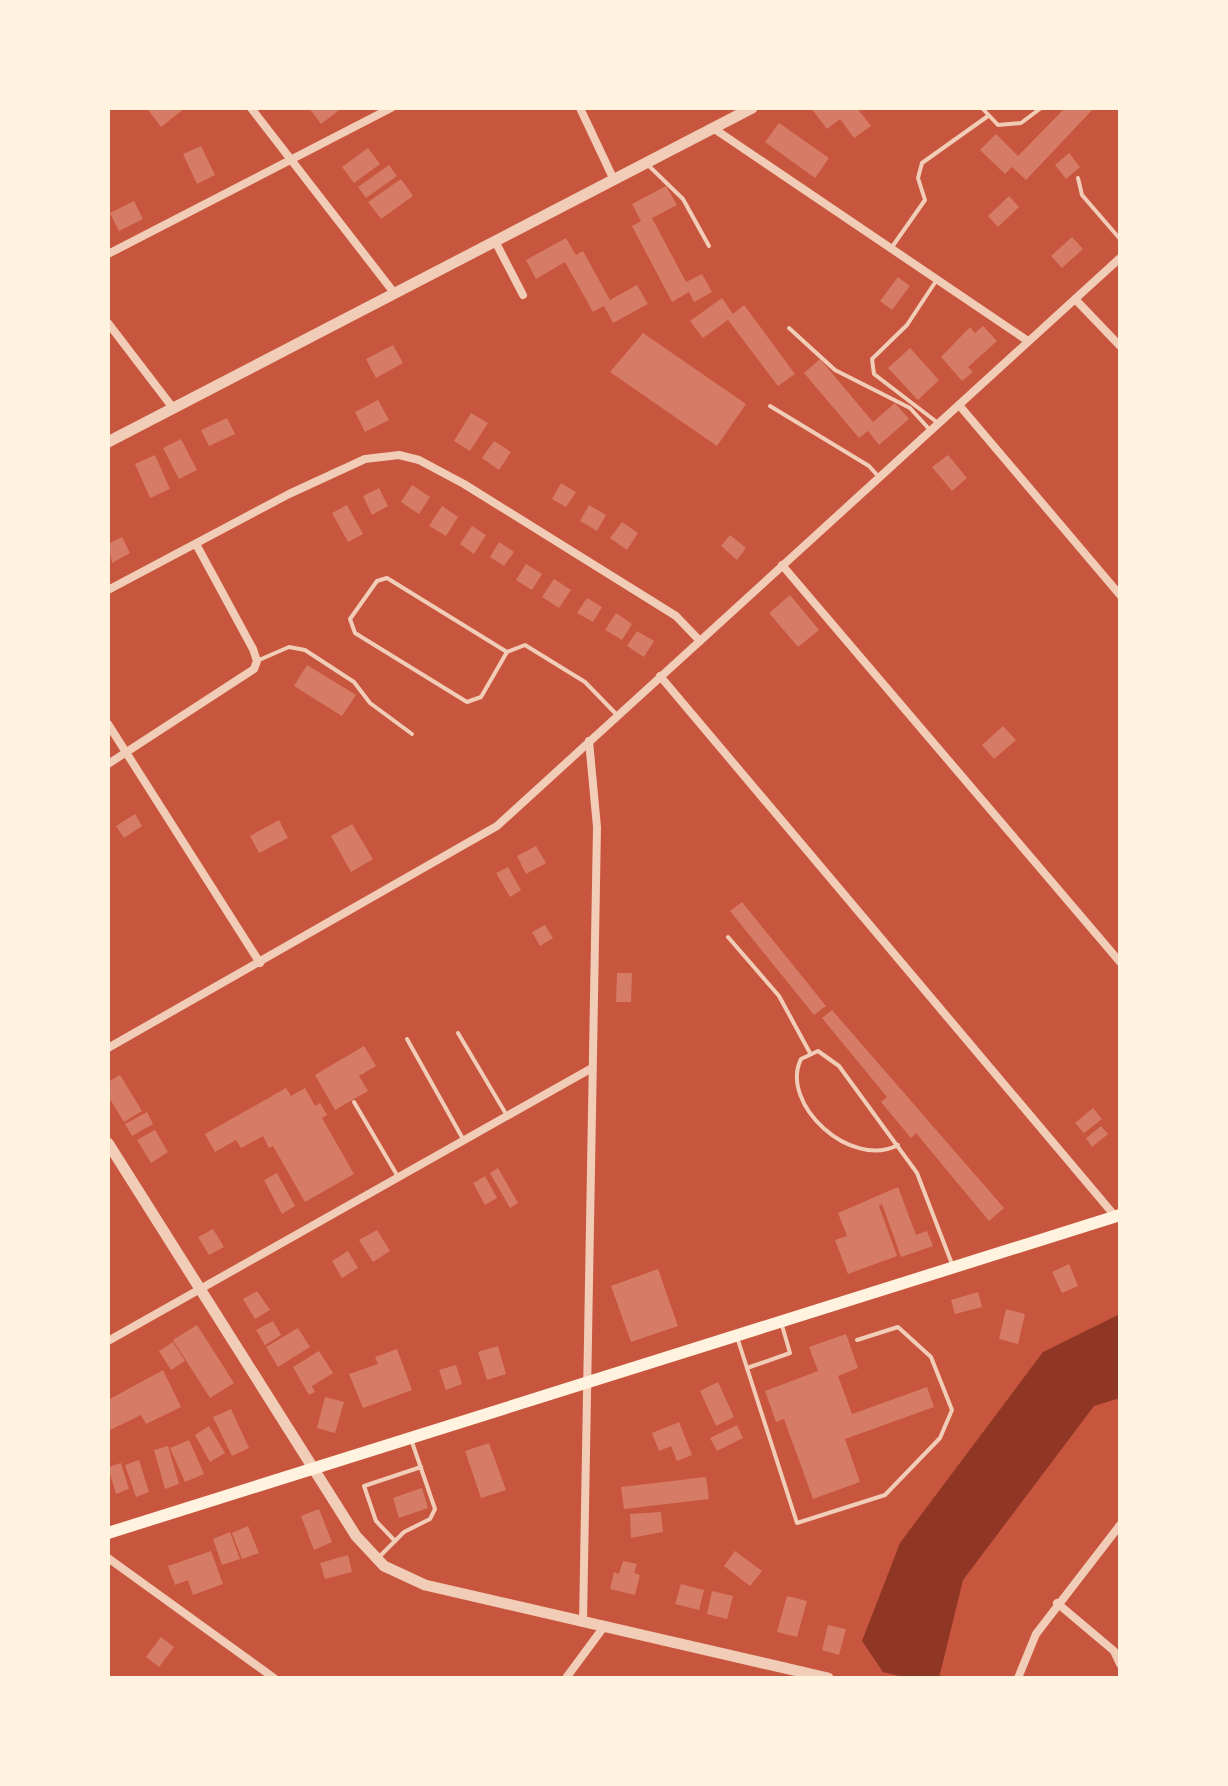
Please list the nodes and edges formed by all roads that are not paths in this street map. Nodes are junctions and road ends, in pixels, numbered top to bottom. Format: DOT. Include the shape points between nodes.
graph roads {
  1 [pos="251,108"];
  2 [pos="391,108"];
  3 [pos="580,108"];
  4 [pos="752,108"];
  5 [pos="982,108"];
  6 [pos="1041,108"];
  7 [pos="988,116"];
  8 [pos="713,128"];
  9 [pos="291,159"];
  10 [pos="646,163"];
  11 [pos="1078,178"];
  12 [pos="614,180"];
  13 [pos="1120,239"];
  14 [pos="495,241"];
  15 [pos="709,246"];
  16 [pos="891,248"];
  17 [pos="108,254"];
  18 [pos="1120,258"];
  19 [pos="937,279"];
  20 [pos="395,294"];
  21 [pos="523,295"];
  22 [pos="1075,299"];
  23 [pos="108,323"];
  24 [pos="789,328"];
  25 [pos="1028,341"];
  26 [pos="1120,346"];
  27 [pos="959,405"];
  28 [pos="770,406"];
  29 [pos="173,408"];
  30 [pos="938,423"];
  31 [pos="930,430"];
  32 [pos="108,442"];
  33 [pos="879,477"];
  34 [pos="196,544"];
  35 [pos="782,565"];
  36 [pos="108,590"];
  37 [pos="1120,595"];
  38 [pos="700,641"];
  39 [pos="507,652"];
  40 [pos="257,661"];
  41 [pos="660,676"];
  42 [pos="617,715"];
  43 [pos="108,724"];
  44 [pos="412,734"];
  45 [pos="589,741"];
  46 [pos="126,752"];
  47 [pos="108,764"];
  48 [pos="728,937"];
  49 [pos="1120,962"];
  50 [pos="260,963"];
  51 [pos="458,1033"];
  52 [pos="407,1039"];
  53 [pos="108,1048"];
  54 [pos="810,1053"];
  55 [pos="592,1068"];
  56 [pos="354,1102"];
  57 [pos="507,1116"];
  58 [pos="464,1141"];
  59 [pos="108,1143"];
  60 [pos="898,1145"];
  61 [pos="398,1178"];
  62 [pos="1118,1216"];
  63 [pos="953,1266"];
  64 [pos="201,1288"];
  65 [pos="781,1321"];
  66 [pos="736,1335"];
  67 [pos="857,1340"];
  68 [pos="108,1341"];
  69 [pos="747,1368"];
  70 [pos="586,1382"];
  71 [pos="411,1438"];
  72 [pos="421,1467"];
  73 [pos="314,1468"];
  74 [pos="1120,1525"];
  75 [pos="108,1533"];
  76 [pos="395,1541"];
  77 [pos="108,1558"];
  78 [pos="377,1559"];
  79 [pos="1057,1603"];
  80 [pos="583,1623"];
  81 [pos="603,1628"];
  82 [pos="1117,1649"];
  83 [pos="1120,1664"];
  84 [pos="813,1676"];
  85 [pos="274,1678"];
  86 [pos="566,1678"];
  87 [pos="828,1678"];
  88 [pos="1018,1678"];
  1 -- 9 [label="street"];
  2 -- 9 [label="street"];
  3 -- 12 [label="street"];
  4 -- 8 [label="street"];
  5 -- 7 [label="lane"];
  6 -- 7 [label="lane" via="1021,123 998,125"];
  7 -- 16 [label="lane" via="922,163 918,178 925,200"];
  8 -- 10 [label="street"];
  8 -- 16 [label="street"];
  9 -- 17 [label="street"];
  9 -- 20 [label="street"];
  10 -- 12 [label="street"];
  10 -- 15 [label="lane" via="683,199"];
  11 -- 13 [label="lane" via="1082,195"];
  12 -- 14 [label="street"];
  14 -- 20 [label="street"];
  14 -- 21 [label="street"];
  16 -- 19 [label="street"];
  18 -- 22 [label="street"];
  19 -- 25 [label="street"];
  19 -- 30 [label="lane" via="907,325 872,359 874,374"];
  20 -- 29 [label="street"];
  22 -- 25 [label="street"];
  22 -- 26 [label="street"];
  23 -- 29 [label="street"];
  24 -- 31 [label="lane" via="835,370 910,408"];
  25 -- 27 [label="street"];
  27 -- 30 [label="street"];
  27 -- 37 [label="street"];
  28 -- 33 [label="lane"];
  29 -- 32 [label="street"];
  30 -- 31 [label="street"];
  31 -- 33 [label="street"];
  33 -- 35 [label="street"];
  34 -- 36 [label="street"];
  34 -- 38 [label="street" via="365,459 399,455 464,484 676,616"];
  34 -- 40 [label="street"];
  35 -- 38 [label="street"];
  35 -- 49 [label="street"];
  38 -- 41 [label="street"];
  39 -- 39 [label="lane" via="387,578 377,581 350,619 355,633 467,702 481,697"];
  39 -- 42 [label="lane" via="525,645 585,682"];
  40 -- 44 [label="lane" via="289,647 305,650 354,682 370,703"];
  40 -- 46 [label="street" via="254,669"];
  41 -- 42 [label="street"];
  41 -- 62 [label="street"];
  42 -- 45 [label="street"];
  43 -- 46 [label="street"];
  45 -- 50 [label="street" via="479,839"];
  45 -- 55 [label="street" via="597,827"];
  46 -- 47 [label="street"];
  46 -- 50 [label="street"];
  48 -- 54 [label="lane" via="779,996"];
  50 -- 53 [label="street"];
  51 -- 57 [label="lane"];
  52 -- 58 [label="lane"];
  54 -- 60 [label="lane" via="827,1055 839,1066"];
  54 -- 60 [label="lane" via="801,1059 797,1079 810,1113 823,1128 863,1152 880,1153"];
  55 -- 57 [label="street"];
  55 -- 70 [label="street"];
  56 -- 61 [label="lane"];
  57 -- 58 [label="street"];
  58 -- 61 [label="street"];
  59 -- 64 [label="street"];
  60 -- 63 [label="lane" via="929,1199"];
  61 -- 64 [label="street"];
  62 -- 63 [label="main road"];
  63 -- 65 [label="main road"];
  64 -- 68 [label="street"];
  64 -- 73 [label="street"];
  65 -- 66 [label="main road"];
  65 -- 69 [label="lane" via="790,1353"];
  66 -- 69 [label="lane"];
  66 -- 70 [label="main road"];
  67 -- 69 [label="lane" via="898,1327 931,1357 952,1410 940,1438 885,1495 797,1523"];
  70 -- 71 [label="main road"];
  70 -- 80 [label="street"];
  71 -- 72 [label="lane"];
  71 -- 73 [label="main road"];
  72 -- 76 [label="lane" via="435,1509 430,1519"];
  72 -- 76 [label="lane" via="364,1486 376,1521"];
  73 -- 75 [label="main road"];
  73 -- 78 [label="street" via="356,1536"];
  74 -- 79 [label="street"];
  76 -- 78 [label="lane"];
  77 -- 85 [label="street"];
  78 -- 80 [label="street" via="425,1585"];
  79 -- 82 [label="street"];
  79 -- 88 [label="street" via="1036,1634"];
  80 -- 81 [label="street"];
  81 -- 84 [label="street"];
  81 -- 86 [label="street"];
  82 -- 83 [label="street"];
  84 -- 87 [label="street"];
}
